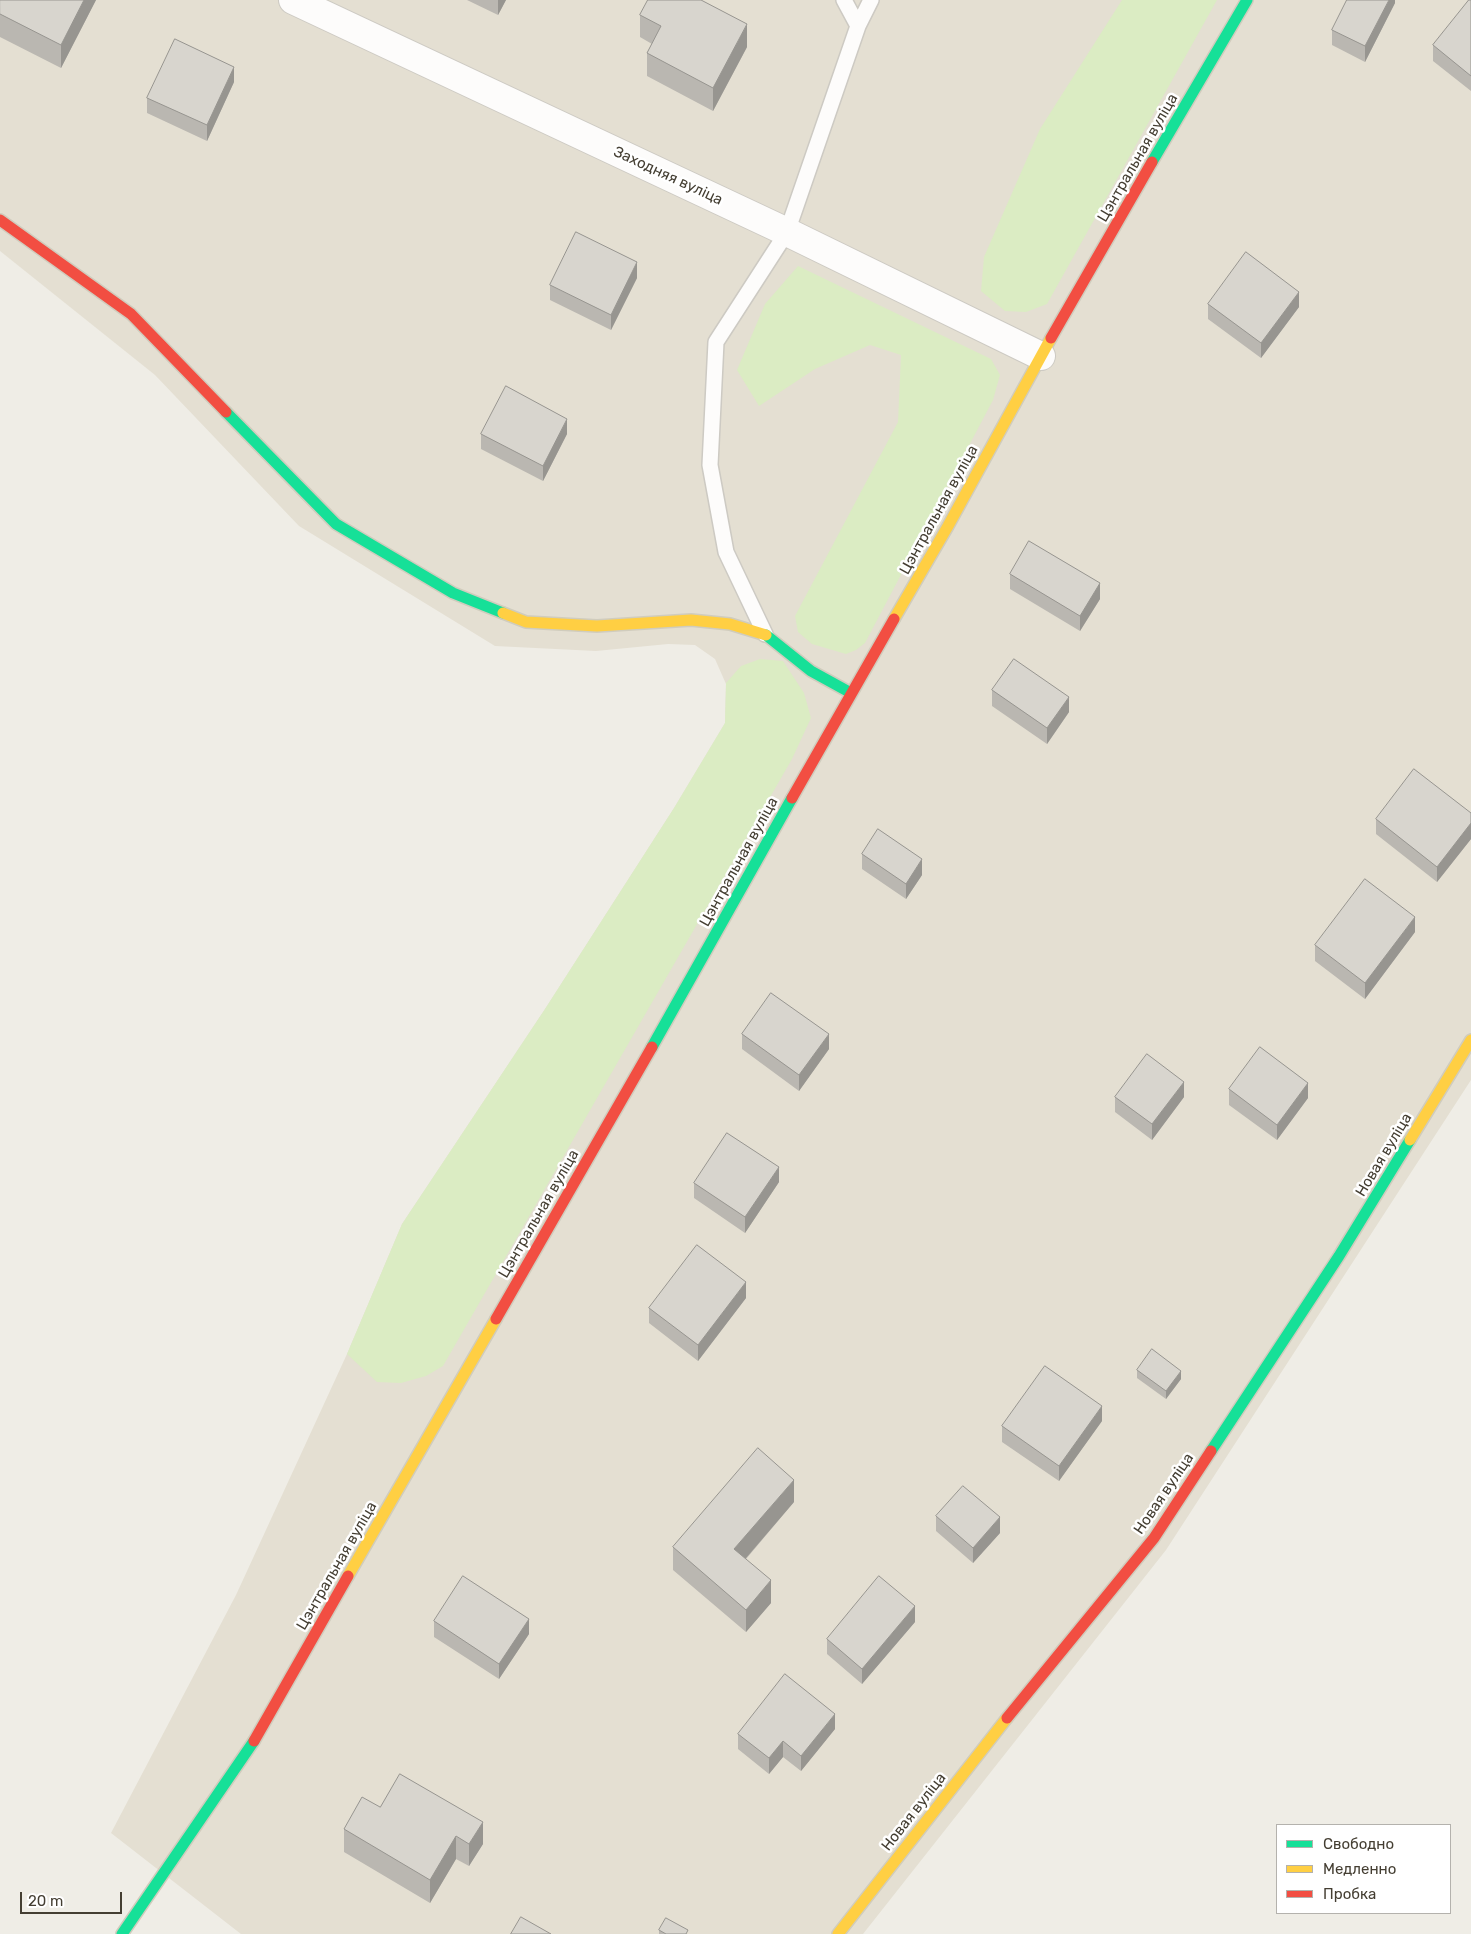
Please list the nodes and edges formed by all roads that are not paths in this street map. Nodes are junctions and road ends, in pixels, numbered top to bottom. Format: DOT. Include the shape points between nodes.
graph roads {
  1 [pos="293,0"];
  2 [pos="844,0"];
  3 [pos="871,0"];
  4 [pos="1247,0"];
  5 [pos="858,26"];
  6 [pos="0,220"];
  7 [pos="787,232"];
  8 [pos="1041,356"];
  9 [pos="765,634"];
  10 [pos="852,693"];
  11 [pos="1471,1040"];
  12 [pos="122,1934"];
  13 [pos="838,1934"];
  1 -- 7 [label="street, Заходняя вуліца"];
  2 -- 5 [label="lane"];
  3 -- 5 [label="lane"];
  4 -- 8 [label="street, Цэнтральная вуліца"];
  5 -- 7 [label="lane"];
  6 -- 9 [label="street" via="131,314 336,524 453,593 526,622 597,626 691,620 730,624"];
  7 -- 8 [label="street, Заходняя вуліца"];
  7 -- 9 [label="lane" via="716,342 710,465 726,552"];
  8 -- 10 [label="street, Цэнтральная вуліца"];
  9 -- 10 [label="street" via="811,671"];
  10 -- 12 [label="street, Цэнтральная вуліца" via="255,1739"];
  11 -- 13 [label="street, Новая вуліца" via="1339,1256 1154,1538 982,1748"];
}
